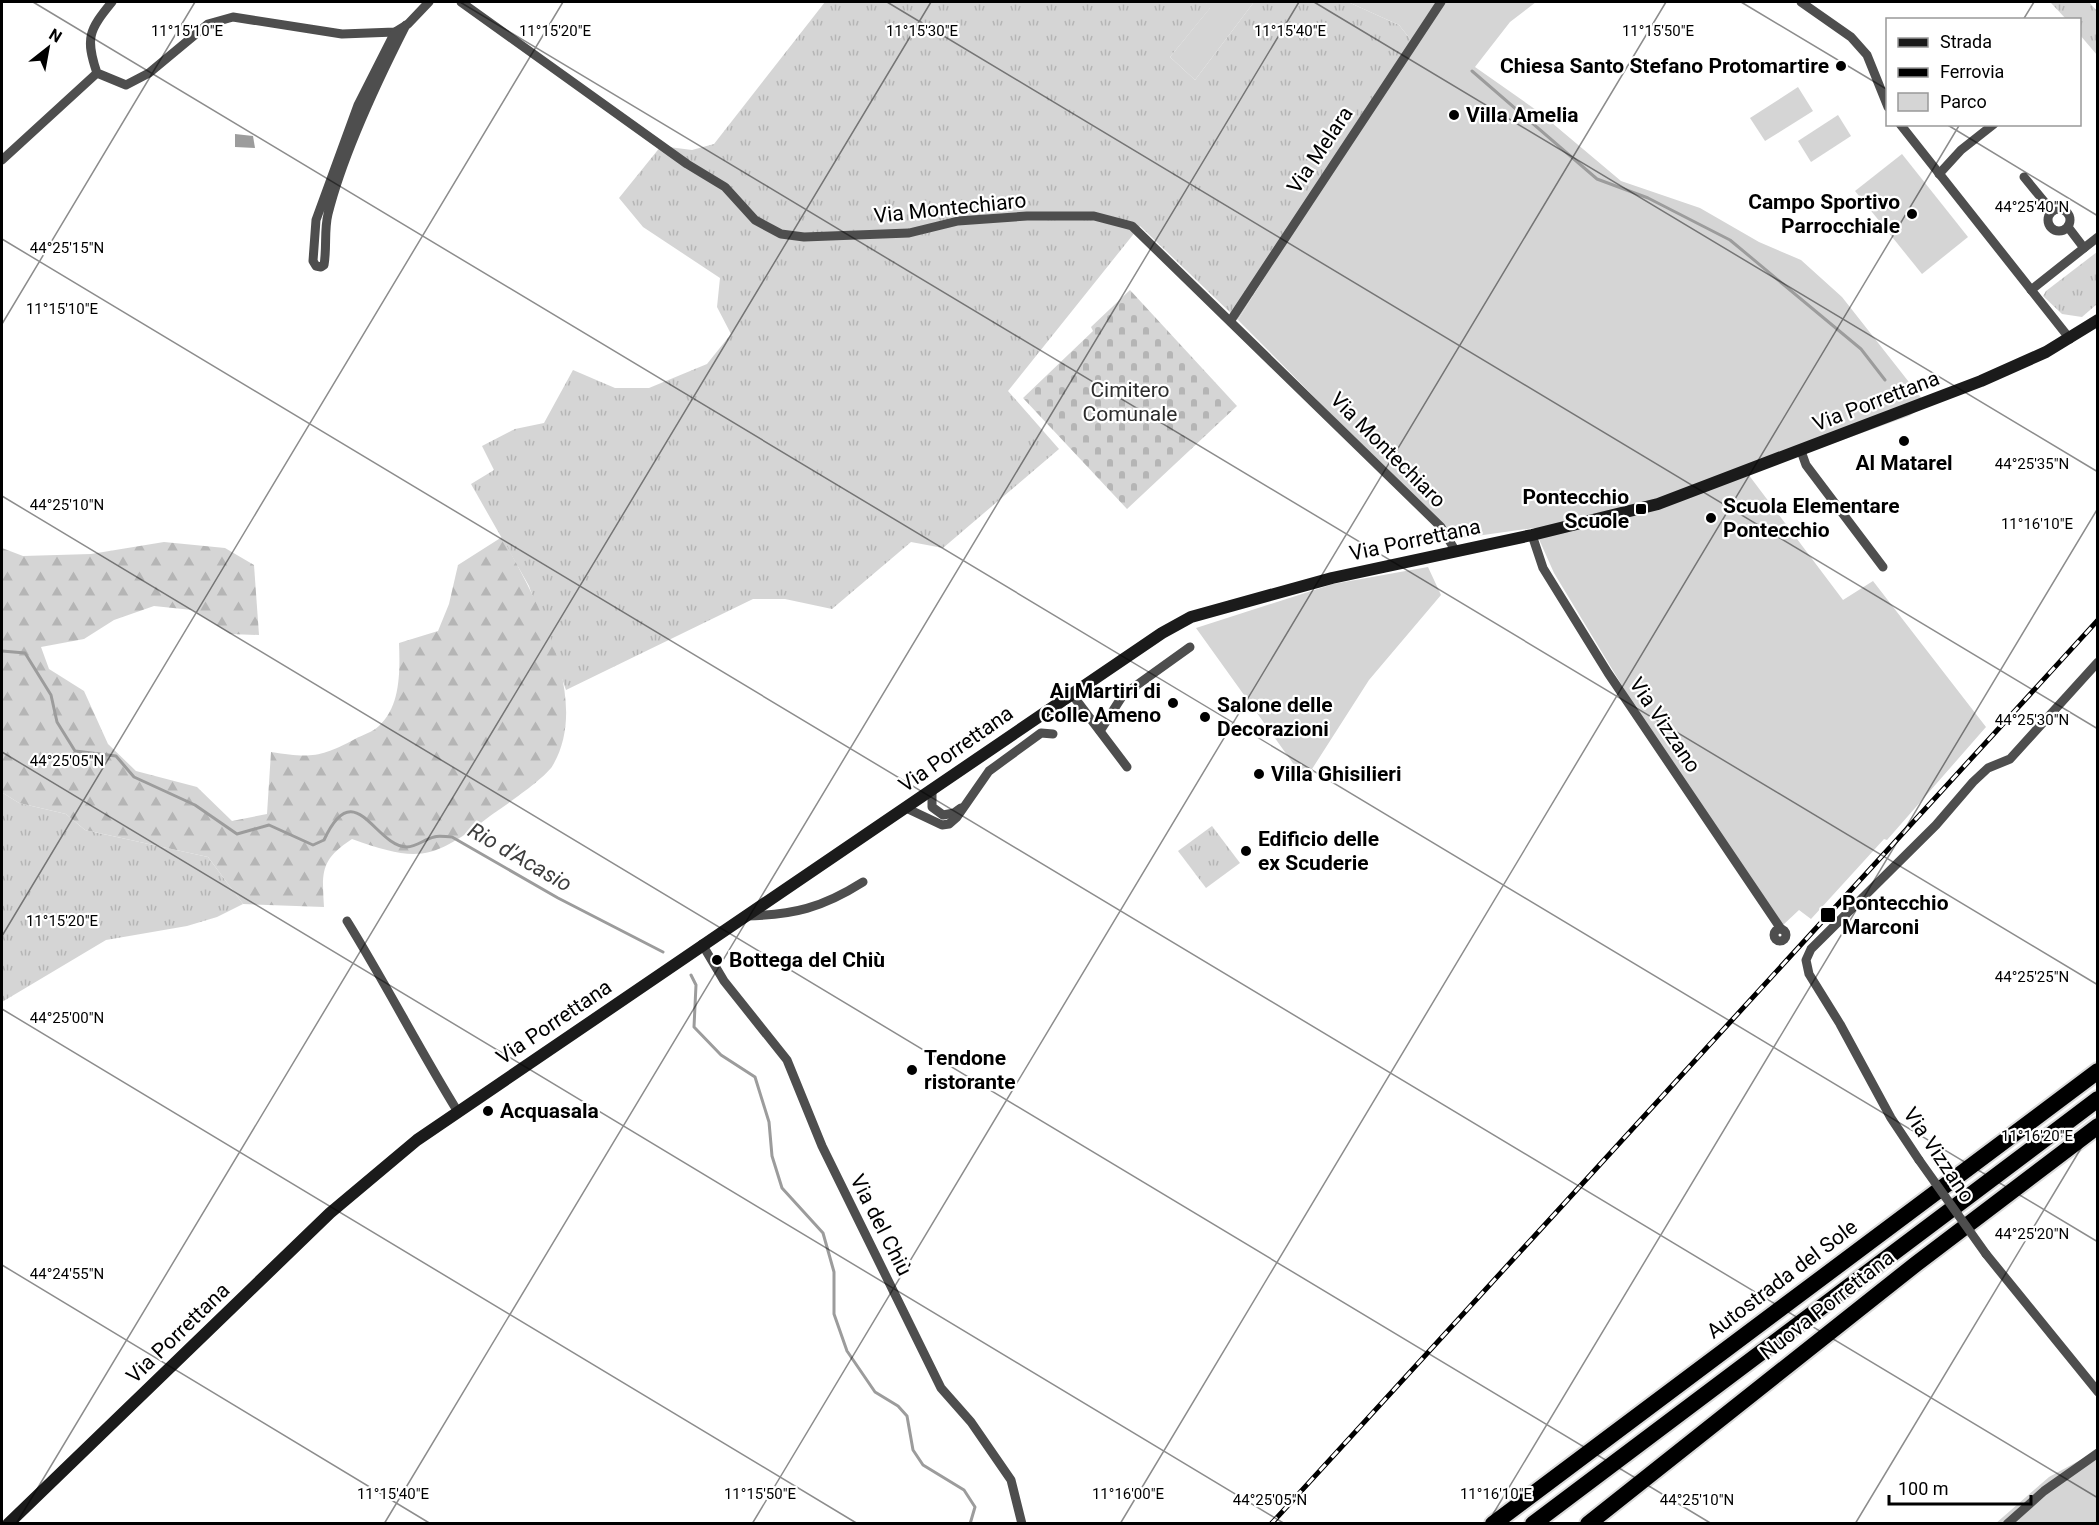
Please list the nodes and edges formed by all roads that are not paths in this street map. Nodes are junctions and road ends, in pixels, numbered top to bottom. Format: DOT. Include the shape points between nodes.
graph roads {
  1 [pos="111,2"];
  2 [pos="429,2"];
  3 [pos="462,2"];
  4 [pos="1441,2"];
  5 [pos="1801,2"];
  6 [pos="406,25"];
  7 [pos="394,32"];
  8 [pos="97,73"];
  9 [pos="1886,104"];
  10 [pos="1901,126"];
  11 [pos="1991,126"];
  12 [pos="2,160"];
  13 [pos="1939,174"];
  14 [pos="2024,177"];
  15 [pos="2052,211"];
  16 [pos="2068,227"];
  17 [pos="2097,237"];
  18 [pos="2084,248"];
  19 [pos="2031,290"];
  20 [pos="1231,320"];
  21 [pos="2097,320"];
  22 [pos="2070,339"];
  23 [pos="1801,451"];
  24 [pos="1532,535"];
  25 [pos="1455,550"];
  26 [pos="1883,567"];
  27 [pos="1190,647"];
  28 [pos="2097,662"];
  29 [pos="1071,693"];
  30 [pos="1100,731"];
  31 [pos="1053,734"];
  32 [pos="1126,767"];
  33 [pos="932,790"];
  34 [pos="921,797"];
  35 [pos="968,802"];
  36 [pos="932,807"];
  37 [pos="906,808"];
  38 [pos="863,882"];
  39 [pos="743,916"];
  40 [pos="347,921"];
  41 [pos="1778,929"];
  42 [pos="702,944"];
  43 [pos="2097,1071"];
  44 [pos="2097,1099"];
  45 [pos="458,1112"];
  46 [pos="2097,1126"];
  47 [pos="2097,1392"];
  48 [pos="2097,1453"];
  49 [pos="8,1524"];
  50 [pos="1022,1524"];
  51 [pos="1493,1524"];
  52 [pos="1533,1524"];
  53 [pos="1588,1524"];
  54 [pos="2007,1524"];
  1 -- 8 [label="street" via="90,33 89,50"];
  2 -- 6 [label="street"];
  3 -- 20 [label="street, Via Montechiaro" via="687,164 725,187 755,220 782,234 804,237 909,233 958,221 1094,216 1132,226"];
  4 -- 20 [label="street, Via Melara"];
  5 -- 9 [label="street" via="1851,38 1867,55"];
  6 -- 7 [label="street"];
  6 -- 7 [label="street" via="345,163 327,216 324,265 316,266 316,220 358,105"];
  7 -- 8 [label="street" via="342,34 233,17 208,24 149,73 126,85"];
  8 -- 12 [label="street"];
  10 -- 13 [label="street"];
  11 -- 13 [label="street"];
  13 -- 19 [label="street"];
  14 -- 15 [label="street"];
  15 -- 16 [label="street" via="2066,210 2071,218"];
  15 -- 16 [label="street" via="2050,225 2058,231"];
  16 -- 18 [label="street"];
  17 -- 18 [label="street"];
  18 -- 19 [label="street"];
  19 -- 22 [label="street"];
  20 -- 25 [label="street, Via Montechiaro" via="1441,527"];
  21 -- 22 [label="main road, Via Porrettana"];
  22 -- 23 [label="main road, Via Porrettana" via="1981,381"];
  23 -- 24 [label="main road, Via Porrettana" via="1658,504"];
  23 -- 26 [label="street" via="1806,465"];
  24 -- 25 [label="main road, Via Porrettana"];
  24 -- 41 [label="street, Via Vizzano" via="1543,568 1608,674"];
  25 -- 29 [label="main road, Via Porrettana" via="1332,578 1191,617"];
  27 -- 30 [label="street" via="1123,695"];
  28 -- 47 [label="street, Via Vizzano, bridge" via="2010,759 1988,768 1973,782 1936,825 1811,949 1806,960 1809,974 1919,1160 1986,1254"];
  29 -- 30 [label="street"];
  29 -- 33 [label="main road, Via Porrettana"];
  30 -- 32 [label="street"];
  31 -- 35 [label="street" via="1041,733 989,771"];
  33 -- 34 [label="main road, Via Porrettana"];
  33 -- 36 [label="street"];
  34 -- 36 [label="street"];
  34 -- 37 [label="main road, Via Porrettana"];
  35 -- 36 [label="street" via="954,813 943,815"];
  35 -- 37 [label="street" via="957,817 942,825"];
  37 -- 39 [label="main road, Via Porrettana"];
  38 -- 39 [label="street" via="826,903 800,912"];
  39 -- 42 [label="main road, Via Porrettana"];
  40 -- 45 [label="street"];
  42 -- 45 [label="main road, Via Porrettana"];
  42 -- 50 [label="street, Via del Chiù" via="724,981 780,1049 792,1070 822,1146 941,1388 971,1422 1011,1480"];
  43 -- 51 [label="highway, Autostrada del Sole"];
  44 -- 52 [label="highway"];
  45 -- 49 [label="main road, Via Porrettana" via="353,1192"];
  46 -- 53 [label="highway, Nuova Porrettana" via="1897,1278"];
  48 -- 54 [label="street"];
}
